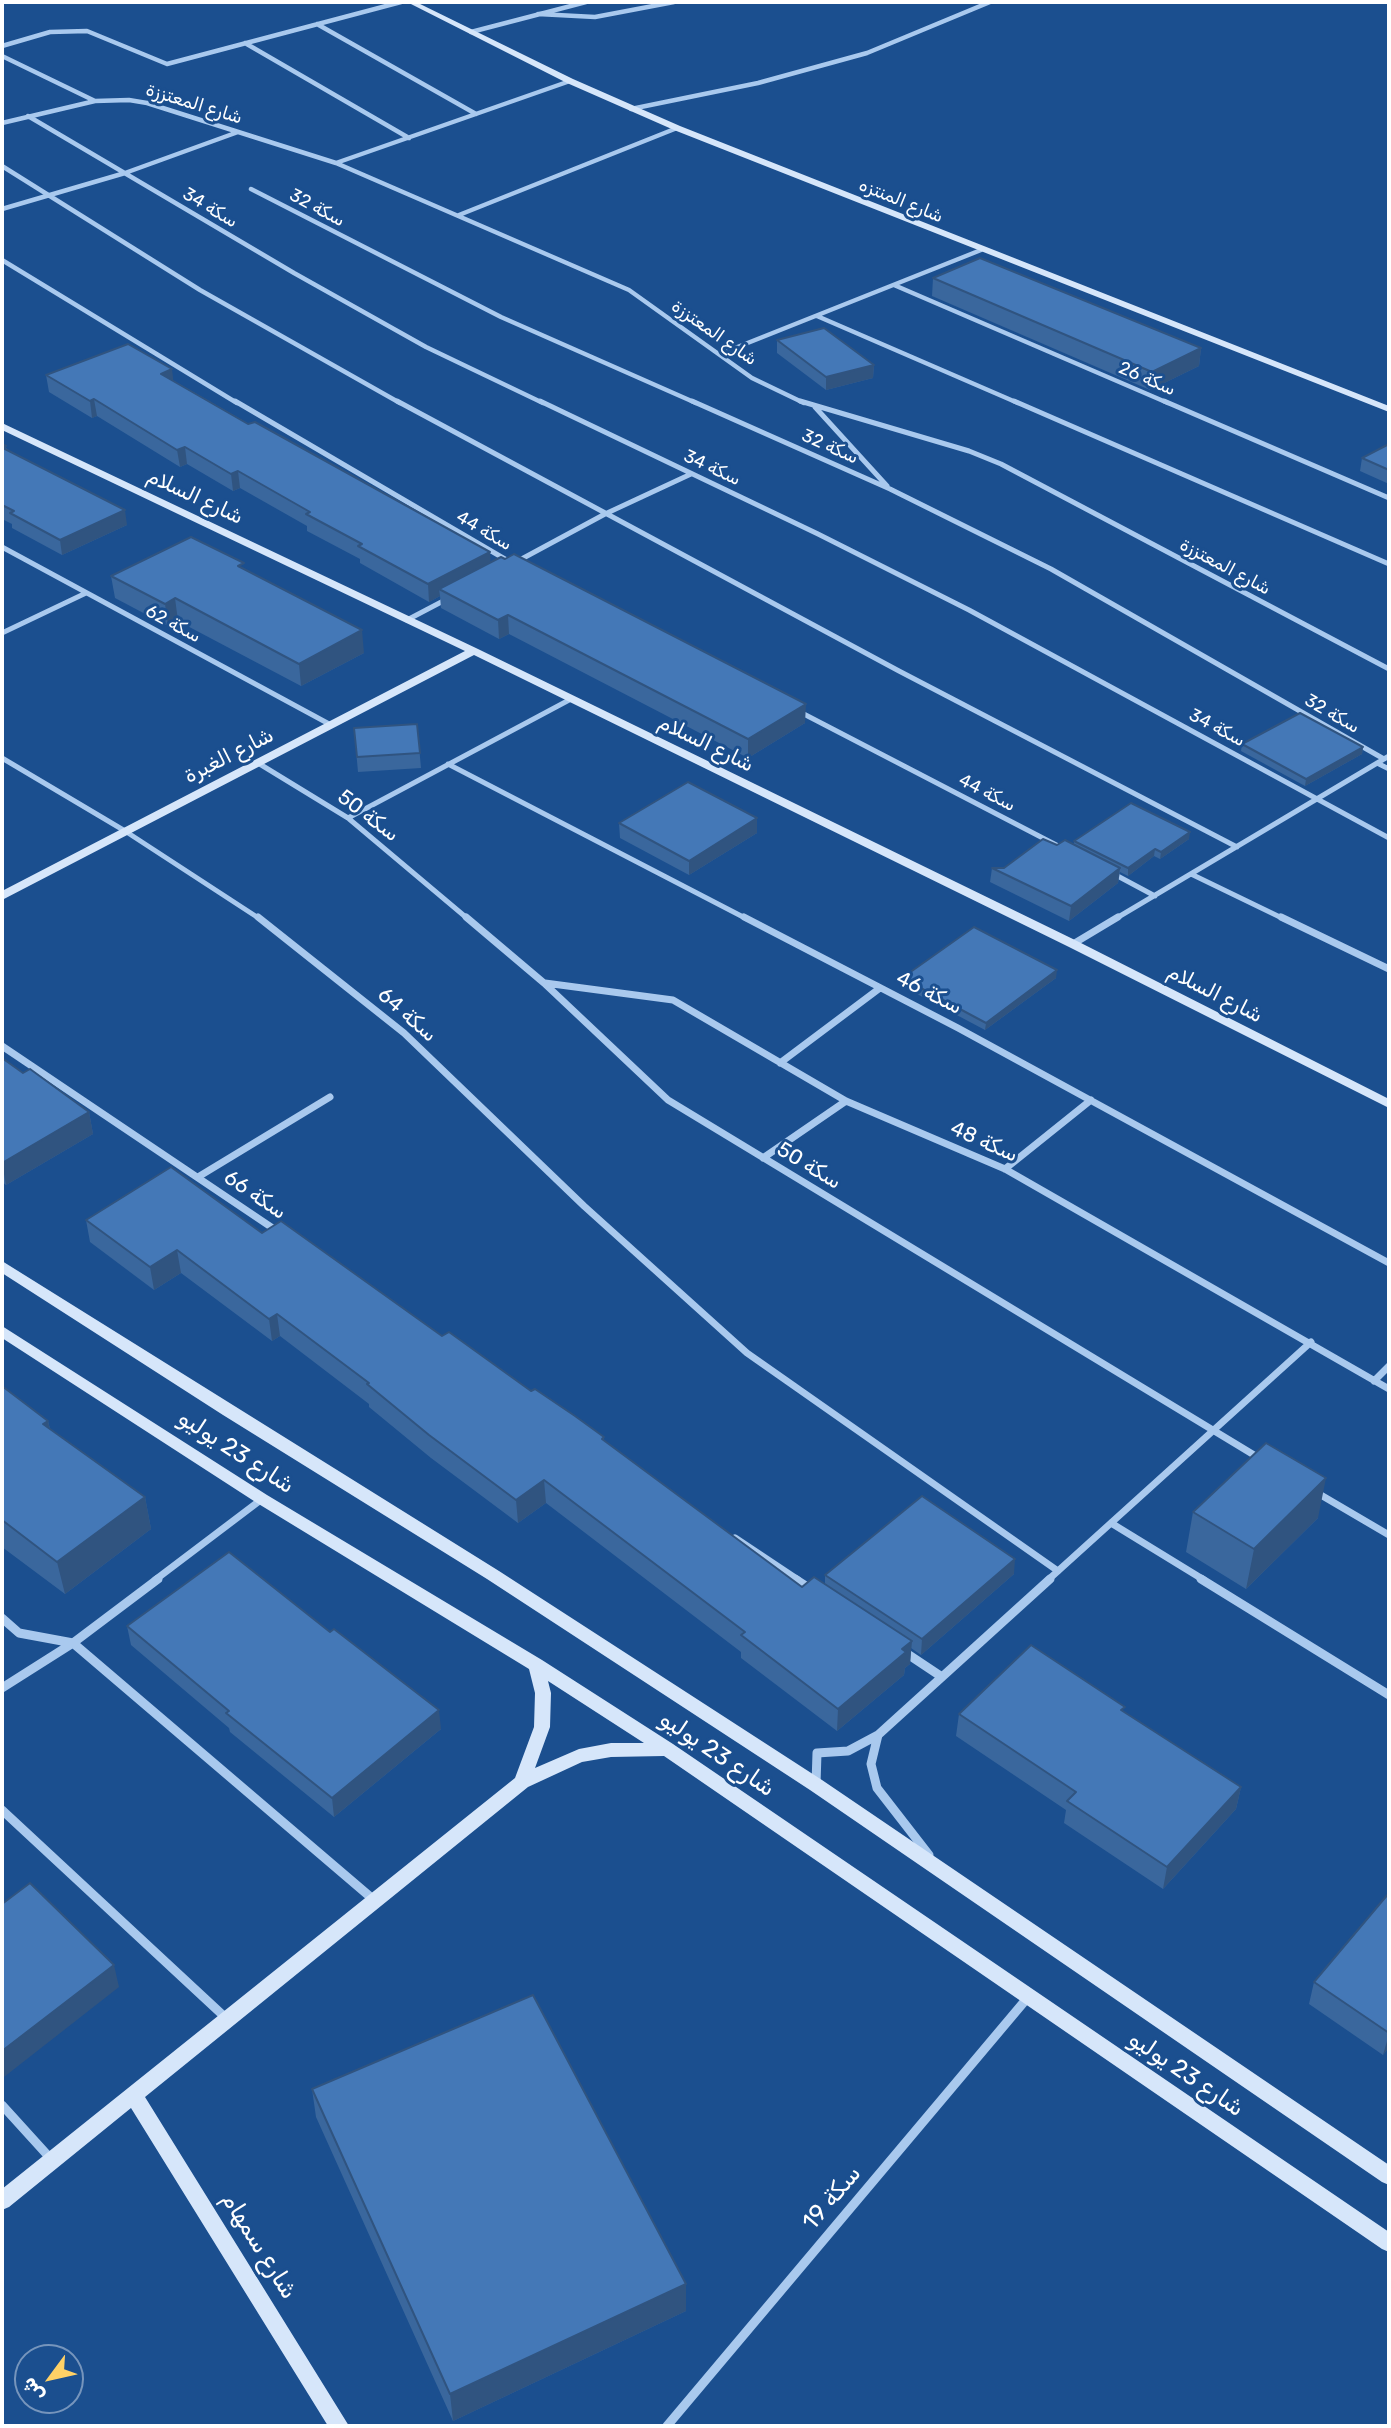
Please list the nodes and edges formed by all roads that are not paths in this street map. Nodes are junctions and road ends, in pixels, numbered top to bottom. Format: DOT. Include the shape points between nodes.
graph roads {
  1 [pos="401,2"];
  2 [pos="411,2"];
  3 [pos="586,2"];
  4 [pos="674,2"];
  5 [pos="990,2"];
  6 [pos="538,14"];
  7 [pos="317,24"];
  8 [pos="471,32"];
  9 [pos="245,43"];
  10 [pos="2,46"];
  11 [pos="2,56"];
  12 [pos="570,81"];
  13 [pos="95,101"];
  14 [pos="631,109"];
  15 [pos="2,113"];
  16 [pos="476,114"];
  17 [pos="28,116"];
  18 [pos="14,119"];
  19 [pos="2,123"];
  20 [pos="677,128"];
  21 [pos="239,132"];
  22 [pos="409,138"];
  23 [pos="336,163"];
  24 [pos="2,166"];
  25 [pos="125,173"];
  26 [pos="251,189"];
  27 [pos="49,195"];
  28 [pos="2,209"];
  29 [pos="459,215"];
  30 [pos="981,250"];
  31 [pos="2,260"];
  32 [pos="894,285"];
  33 [pos="817,316"];
  34 [pos="720,354"];
  35 [pos="814,407"];
  36 [pos="1389,409"];
  37 [pos="2,426"];
  38 [pos="691,474"];
  39 [pos="890,489"];
  40 [pos="1389,498"];
  41 [pos="605,514"];
  42 [pos="2,547"];
  43 [pos="513,564"];
  44 [pos="1389,564"];
  45 [pos="502,570"];
  46 [pos="526,570"];
  47 [pos="86,593"];
  48 [pos="454,595"];
  49 [pos="407,620"];
  50 [pos="2,633"];
  51 [pos="474,651"];
  52 [pos="1389,669"];
  53 [pos="571,699"];
  54 [pos="785,704"];
  55 [pos="331,726"];
  56 [pos="2,758"];
  57 [pos="1387,758"];
  58 [pos="258,763"];
  59 [pos="448,764"];
  60 [pos="1377,764"];
  61 [pos="1389,769"];
  62 [pos="1318,798"];
  63 [pos="348,818"];
  64 [pos="125,831"];
  65 [pos="1389,838"];
  66 [pos="1237,846"];
  67 [pos="1068,851"];
  68 [pos="1105,870"];
  69 [pos="1191,874"];
  70 [pos="1154,895"];
  71 [pos="2,896"];
  72 [pos="1073,944"];
  73 [pos="1389,969"];
  74 [pos="544,983"];
  75 [pos="880,988"];
  76 [pos="2,1046"];
  77 [pos="780,1063"];
  78 [pos="330,1097"];
  79 [pos="1091,1100"];
  80 [pos="846,1101"];
  81 [pos="1389,1104"];
  82 [pos="763,1158"];
  83 [pos="1005,1169"];
  84 [pos="198,1177"];
  85 [pos="291,1240"];
  86 [pos="1389,1263"];
  87 [pos="2,1266"];
  88 [pos="2,1331"];
  89 [pos="1311,1342"];
  90 [pos="1389,1366"];
  91 [pos="1374,1381"];
  92 [pos="1389,1389"];
  93 [pos="1212,1431"];
  94 [pos="1271,1466"];
  95 [pos="1307,1486"];
  96 [pos="262,1499"];
  97 [pos="1111,1523"];
  98 [pos="1389,1535"];
  99 [pos="733,1536"];
  100 [pos="1058,1571"];
  101 [pos="826,1599"];
  102 [pos="2,1619"];
  103 [pos="74,1643"];
  104 [pos="895,1646"];
  105 [pos="536,1665"];
  106 [pos="942,1677"];
  107 [pos="2,1688"];
  108 [pos="1389,1696"];
  109 [pos="878,1735"];
  110 [pos="667,1749"];
  111 [pos="522,1782"];
  112 [pos="816,1785"];
  113 [pos="2,1810"];
  114 [pos="939,1869"];
  115 [pos="374,1901"];
  116 [pos="1029,1996"];
  117 [pos="227,2019"];
  118 [pos="133,2094"];
  119 [pos="2,2105"];
  120 [pos="52,2160"];
  121 [pos="1389,2176"];
  122 [pos="2,2201"];
  123 [pos="1389,2243"];
  124 [pos="339,2426"];
  125 [pos="667,2426"];
  1 -- 7 [label="street"];
  2 -- 8 [label="street, شارع المنتزه"];
  3 -- 6 [label="street"];
  4 -- 6 [label="street" via="595,17"];
  5 -- 14 [label="street" via="856,56 758,83"];
  6 -- 8 [label="street"];
  7 -- 9 [label="street"];
  7 -- 16 [label="street"];
  8 -- 12 [label="street, شارع المنتزه"];
  9 -- 10 [label="street" via="167,64 87,31 50,32"];
  9 -- 22 [label="street"];
  11 -- 13 [label="street"];
  12 -- 14 [label="street, شارع المنتزه"];
  12 -- 16 [label="street"];
  13 -- 17 [label="street, شارع المعتززة"];
  13 -- 21 [label="street, شارع المعتززة" via="147,103"];
  14 -- 20 [label="street, شارع المنتزه"];
  15 -- 18 [label="street"];
  16 -- 22 [label="street"];
  17 -- 18 [label="street, شارع المعتززة"];
  17 -- 25 [label="street, سكة 34"];
  18 -- 19 [label="street, شارع المعتززة"];
  20 -- 29 [label="street"];
  20 -- 30 [label="street, شارع المنتزه"];
  21 -- 23 [label="street, شارع المعتززة"];
  21 -- 25 [label="street"];
  22 -- 23 [label="street"];
  23 -- 29 [label="street, شارع المعتززة"];
  24 -- 27 [label="street"];
  25 -- 27 [label="street"];
  25 -- 38 [label="street, سكة 34" via="426,347"];
  26 -- 39 [label="street, سكة 32" via="501,317"];
  27 -- 28 [label="street"];
  27 -- 41 [label="street" via="200,290"];
  29 -- 34 [label="street, شارع المعتززة" via="629,290"];
  30 -- 32 [label="street"];
  30 -- 36 [label="street, شارع المنتزه"];
  31 -- 43 [label="street, سكة 44"];
  32 -- 33 [label="street"];
  32 -- 40 [label="street, سكة 26"];
  33 -- 34 [label="street"];
  33 -- 44 [label="street"];
  34 -- 35 [label="street, شارع المعتززة" via="752,378"];
  35 -- 39 [label="street"];
  35 -- 52 [label="street, شارع المعتززة" via="1001,464"];
  37 -- 49 [label="street, شارع السلام"];
  38 -- 41 [label="street"];
  38 -- 62 [label="street, سكة 34" via="969,610"];
  39 -- 57 [label="street, سكة 32" via="1051,569"];
  41 -- 43 [label="street"];
  41 -- 66 [label="street"];
  42 -- 47 [label="street, سكة 62"];
  43 -- 45 [label="street"];
  43 -- 46 [label="street, سكة 44"];
  47 -- 50 [label="street"];
  47 -- 55 [label="street, سكة 62"];
  48 -- 49 [label="street"];
  49 -- 51 [label="street, شارع السلام"];
  51 -- 53 [label="street, شارع السلام"];
  51 -- 55 [label="street, شارع الغبرة"];
  53 -- 59 [label="street"];
  53 -- 72 [label="street, شارع السلام"];
  54 -- 67 [label="street, سكة 44"];
  55 -- 58 [label="street, شارع الغبرة"];
  56 -- 64 [label="street, سكة 64"];
  57 -- 60 [label="street"];
  58 -- 63 [label="street, سكة 50"];
  58 -- 64 [label="street, شارع الغبرة"];
  59 -- 63 [label="street"];
  59 -- 75 [label="street, سكة 46"];
  60 -- 61 [label="street"];
  60 -- 62 [label="street"];
  62 -- 65 [label="street, سكة 34"];
  62 -- 66 [label="street"];
  63 -- 74 [label="street, سكة 50"];
  64 -- 71 [label="street, شارع الغبرة"];
  64 -- 100 [label="street, سكة 64" via="276,929 404,1033 584,1206 747,1353"];
  66 -- 69 [label="street"];
  68 -- 70 [label="street"];
  69 -- 70 [label="street"];
  69 -- 73 [label="street"];
  70 -- 72 [label="street"];
  72 -- 81 [label="street, شارع السلام"];
  74 -- 77 [label="street, سكة 48" via="673,1000"];
  74 -- 82 [label="street, سكة 50" via="668,1100"];
  75 -- 77 [label="street"];
  75 -- 79 [label="street, سكة 46"];
  76 -- 84 [label="street, سكة 66"];
  77 -- 80 [label="street, سكة 48"];
  78 -- 84 [label="street"];
  79 -- 83 [label="street"];
  79 -- 86 [label="street, سكة 46"];
  80 -- 82 [label="street"];
  80 -- 83 [label="street, سكة 48"];
  82 -- 93 [label="street, سكة 50"];
  83 -- 89 [label="street, سكة 48"];
  84 -- 85 [label="street, سكة 66"];
  87 -- 112 [label="street, شارع 23 يوليو"];
  88 -- 96 [label="street, شارع 23 يوليو"];
  89 -- 91 [label="street, سكة 48"];
  89 -- 93 [label="street"];
  90 -- 91 [label="street"];
  91 -- 92 [label="street, سكة 48"];
  93 -- 94 [label="street, سكة 50"];
  93 -- 97 [label="street"];
  95 -- 98 [label="street"];
  96 -- 103 [label="street"];
  96 -- 105 [label="street, شارع 23 يوليو"];
  97 -- 100 [label="street"];
  97 -- 108 [label="street"];
  99 -- 101 [label="street"];
  100 -- 106 [label="street"];
  102 -- 103 [label="street" via="19,1633"];
  103 -- 107 [label="street"];
  103 -- 115 [label="street"];
  104 -- 106 [label="street"];
  105 -- 110 [label="street, شارع 23 يوليو"];
  105 -- 111 [label="street" via="543,1693 542,1727"];
  106 -- 109 [label="street"];
  109 -- 112 [label="street" via="848,1751 817,1753"];
  109 -- 114 [label="street" via="872,1764 877,1788"];
  110 -- 111 [label="street" via="579,1756"];
  110 -- 116 [label="street, شارع 23 يوليو"];
  111 -- 115 [label="street"];
  112 -- 114 [label="street, شارع 23 يوليو"];
  113 -- 117 [label="street"];
  114 -- 121 [label="street, شارع 23 يوليو"];
  115 -- 117 [label="street"];
  116 -- 123 [label="street, شارع 23 يوليو"];
  116 -- 125 [label="street, سكة 19"];
  117 -- 118 [label="street"];
  118 -- 120 [label="street"];
  118 -- 124 [label="street, شارع سمهام"];
  119 -- 120 [label="street"];
  120 -- 122 [label="street"];
}
